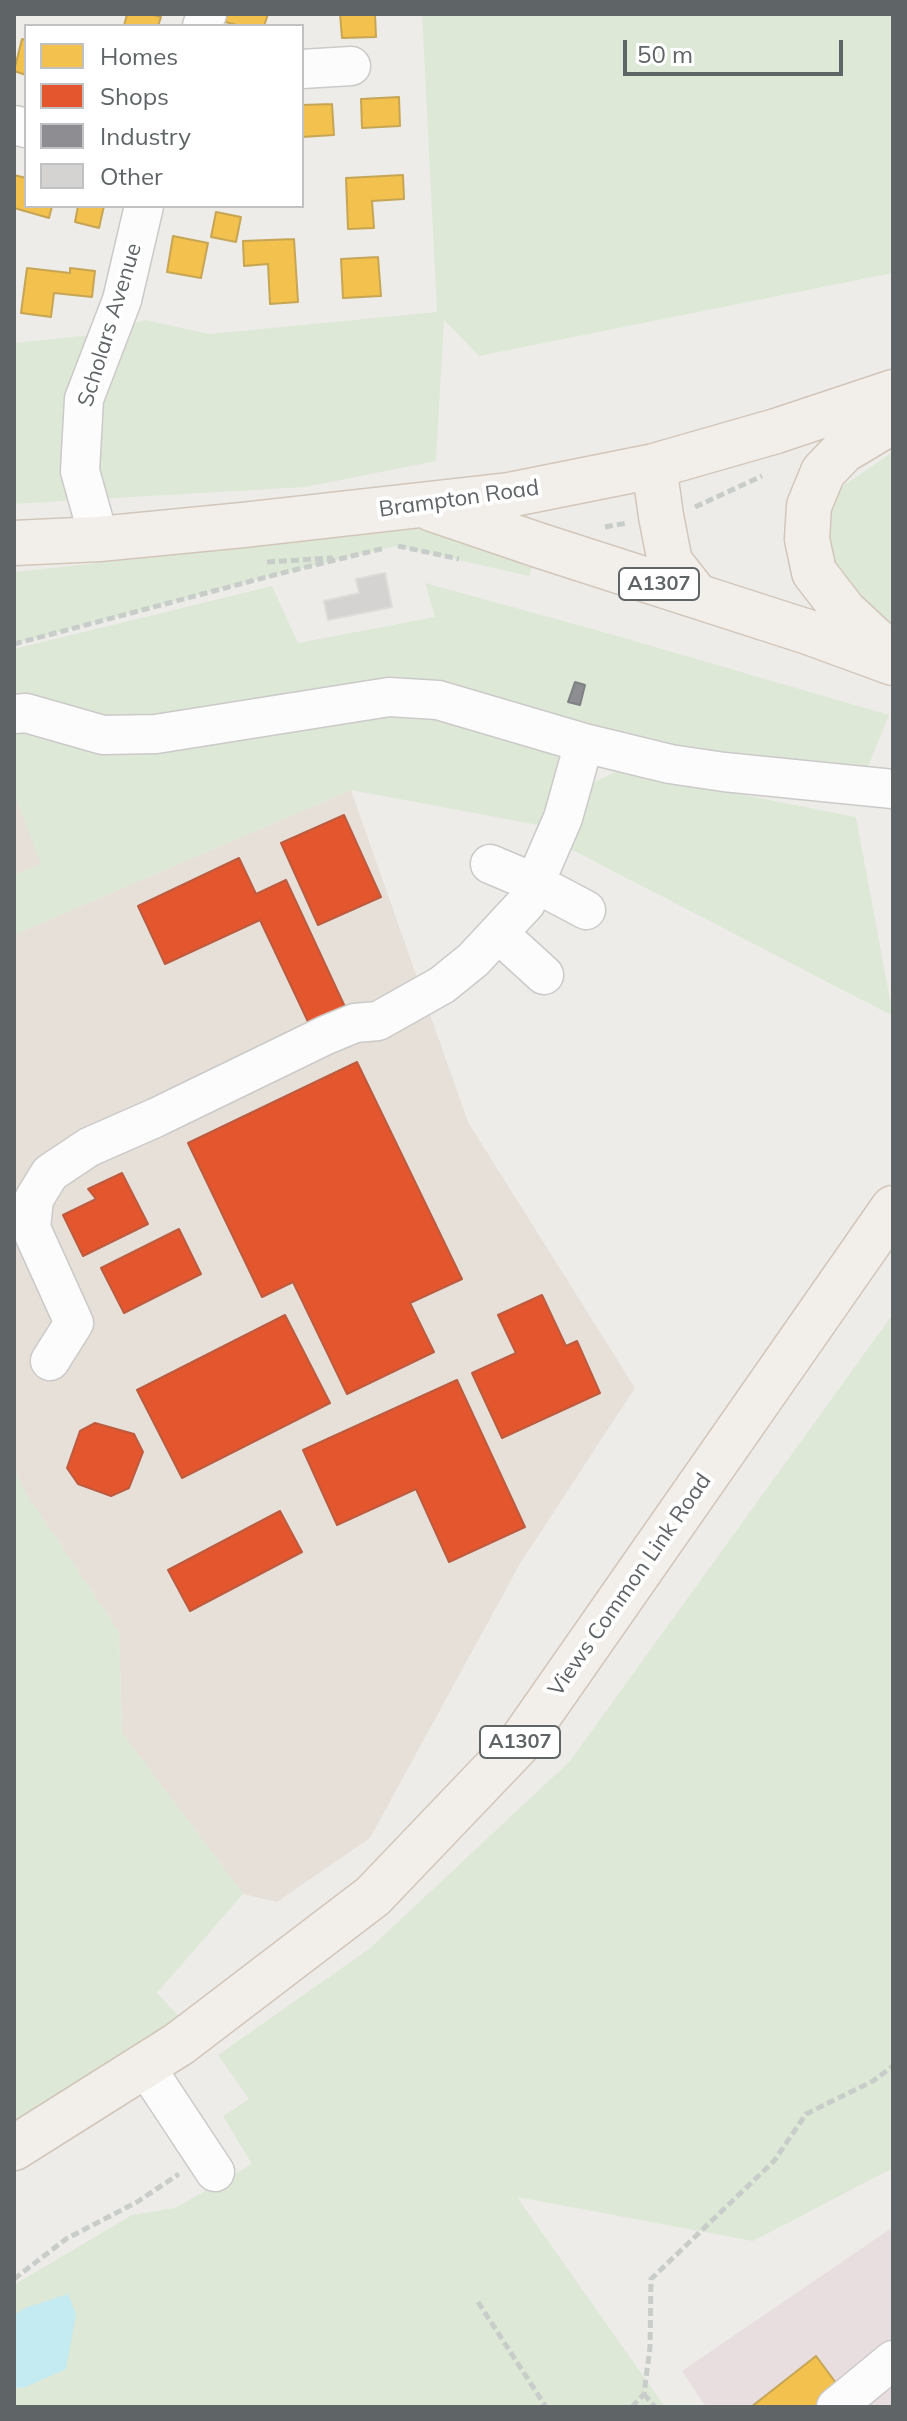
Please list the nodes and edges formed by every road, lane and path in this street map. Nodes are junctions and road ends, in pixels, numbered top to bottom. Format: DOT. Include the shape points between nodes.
graph roads {
  1 [pos="351,66"];
  2 [pos="304,69"];
  3 [pos="144,208"];
  4 [pos="893,392"];
  5 [pos="893,421"];
  6 [pos="654,466"];
  7 [pos="771,473"];
  8 [pos="424,506"];
  9 [pos="693,507"];
  10 [pos="99,539"];
  11 [pos="14,543"];
  12 [pos="470,562"];
  13 [pos="696,595"];
  14 [pos="14,644"];
  15 [pos="893,660"];
  16 [pos="14,714"];
  17 [pos="584,743"];
  18 [pos="893,789"];
  19 [pos="490,864"];
  20 [pos="535,883"];
  21 [pos="586,910"];
  22 [pos="498,933"];
  23 [pos="544,975"];
  24 [pos="893,1208"];
  25 [pos="50,1361"];
  26 [pos="145,2066"];
  27 [pos="893,2066"];
  28 [pos="14,2148"];
  29 [pos="210,2164"];
  30 [pos="14,2279"];
  31 [pos="478,2302"];
  32 [pos="893,2360"];
  33 [pos="644,2394"];
  34 [pos="546,2407"];
  35 [pos="632,2407"];
  36 [pos="655,2407"];
  37 [pos="836,2407"];
  1 -- 2 [label="street"];
  3 -- 10 [label="street, Scholars Avenue" via="122,300 84,399 80,471"];
  4 -- 6 [label="main road, Brampton Road / A1307"];
  5 -- 15 [label="main road" via="843,451 823,472 809,506 807,539 814,572"];
  6 -- 8 [label="main road, Brampton Road / A1307"];
  6 -- 13 [label="main road" via="670,562"];
  7 -- 9 [label="path"];
  8 -- 10 [label="main road, Brampton Road / A1307"];
  8 -- 13 [label="main road, A1307"];
  10 -- 11 [label="main road, Brampton Road / A1307"];
  12 -- 14 [label="path" via="397,546"];
  13 -- 15 [label="main road, A1307"];
  16 -- 17 [label="street" via="103,735 156,734 389,697 438,700"];
  17 -- 18 [label="street" via="670,764"];
  17 -- 20 [label="street" via="563,818"];
  19 -- 20 [label="street"];
  20 -- 21 [label="street"];
  20 -- 22 [label="street" via="526,903"];
  22 -- 23 [label="street"];
  22 -- 25 [label="street" via="442,985 378,1021 355,1023 326,1035 89,1147 50,1173 34,1199 31,1228 74,1323"];
  24 -- 26 [label="main road, Views Common Link Road / A1307" via="522,1740 373,1896"];
  26 -- 28 [label="main road, Views Common Link Road / A1307"];
  26 -- 29 [label="street"];
  27 -- 33 [label="path" via="806,2114 774,2161 651,2279"];
  29 -- 30 [label="path" via="66,2239"];
  31 -- 34 [label="path"];
  32 -- 37 [label="street"];
  33 -- 35 [label="path"];
  33 -- 36 [label="path"];
}
